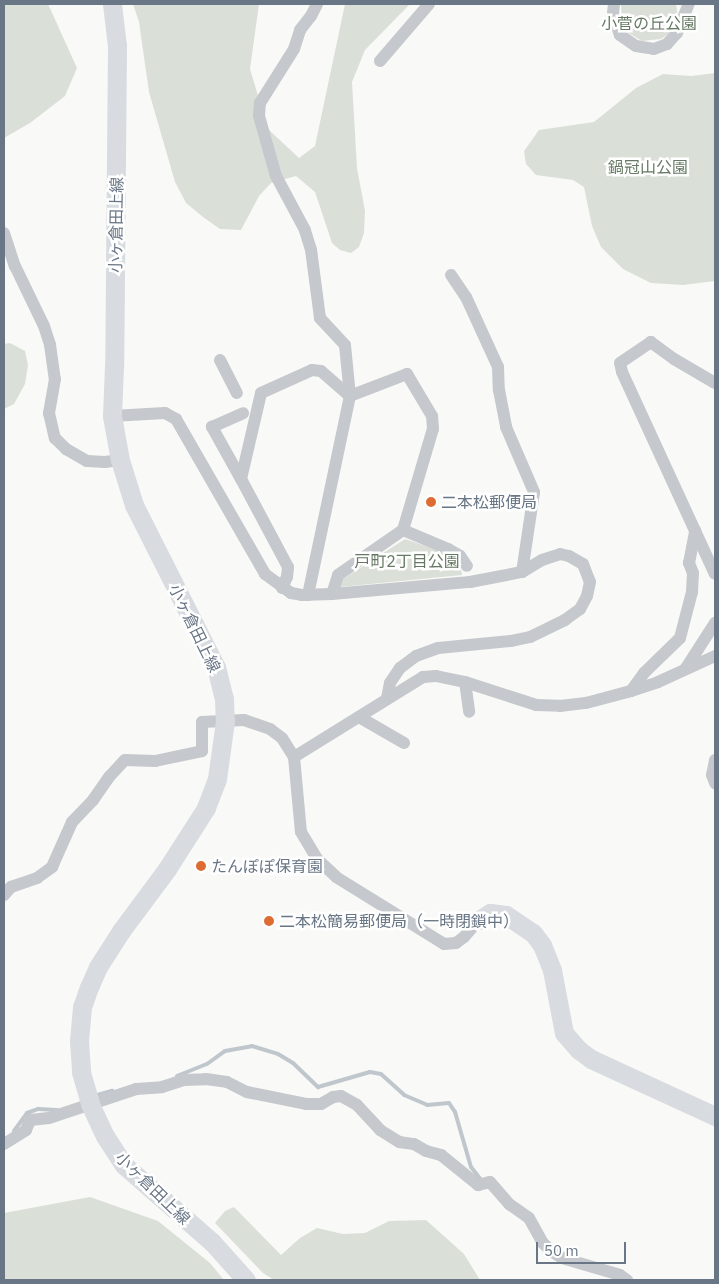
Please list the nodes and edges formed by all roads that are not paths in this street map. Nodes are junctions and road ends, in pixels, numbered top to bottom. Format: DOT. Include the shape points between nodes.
graph roads {
  1 [pos="112,4"];
  2 [pos="317,4"];
  3 [pos="429,4"];
  4 [pos="614,4"];
  5 [pos="689,4"];
  6 [pos="380,61"];
  7 [pos="4,233"];
  8 [pos="451,275"];
  9 [pos="220,360"];
  10 [pos="715,383"];
  11 [pos="237,393"];
  12 [pos="350,396"];
  13 [pos="243,413"];
  14 [pos="112,416"];
  15 [pos="120,460"];
  16 [pos="241,479"];
  17 [pos="403,530"];
  18 [pos="695,531"];
  19 [pos="467,566"];
  20 [pos="522,572"];
  21 [pos="715,574"];
  22 [pos="282,588"];
  23 [pos="332,594"];
  24 [pos="308,595"];
  25 [pos="715,623"];
  26 [pos="715,656"];
  27 [pos="686,668"];
  28 [pos="466,682"];
  29 [pos="631,691"];
  30 [pos="387,699"];
  31 [pos="469,712"];
  32 [pos="359,717"];
  33 [pos="225,721"];
  34 [pos="404,743"];
  35 [pos="294,757"];
  36 [pos="715,760"];
  37 [pos="715,783"];
  38 [pos="4,896"];
  39 [pos="478,920"];
  40 [pos="715,1116"];
  41 [pos="4,1144"];
  42 [pos="246,1280"];
  43 [pos="627,1280"];
  1 -- 14 [label="main road, 小ヶ倉田上線" via="117,55"];
  2 -- 12 [label="street" via="300,30 294,49 260,103 259,116 276,176 311,250 320,318 345,345"];
  3 -- 6 [label="street"];
  4 -- 5 [label="street" via="612,14 620,35 636,46 654,50 667,44 677,33"];
  7 -- 15 [label="street" via="50,345 54,379 49,413 55,438 66,449 88,460"];
  8 -- 20 [label="street" via="466,297 498,367 506,426 534,492"];
  9 -- 11 [label="street"];
  10 -- 18 [label="street" via="651,342 620,363"];
  12 -- 16 [label="street" via="321,371 312,370 261,393"];
  12 -- 17 [label="street" via="407,374 432,416 434,429"];
  12 -- 24 [label="street"];
  13 -- 16 [label="street" via="212,427"];
  14 -- 15 [label="main road, 小ヶ倉田上線"];
  14 -- 22 [label="street" via="165,413 176,419 265,574"];
  15 -- 33 [label="main road, 小ヶ倉田上線" via="134,505 216,667 224,698"];
  16 -- 22 [label="street" via="288,567"];
  17 -- 19 [label="street" via="448,549 460,556"];
  17 -- 23 [label="street" via="338,575"];
  18 -- 21 [label="street"];
  18 -- 29 [label="street" via="689,563 693,573 692,592 680,638 644,673"];
  20 -- 23 [label="street" via="470,582"];
  20 -- 30 [label="street" via="550,557 569,556 583,564 587,571 590,582 587,596 580,609 565,620 530,637 511,642 438,648 416,656 400,668 390,683"];
  22 -- 24 [label="street"];
  23 -- 24 [label="street"];
  25 -- 27 [label="street"];
  26 -- 27 [label="street"];
  27 -- 29 [label="street"];
  28 -- 29 [label="street" via="536,705 586,703"];
  28 -- 30 [label="street" via="423,676"];
  28 -- 31 [label="street"];
  30 -- 32 [label="street"];
  32 -- 34 [label="street"];
  32 -- 35 [label="street"];
  33 -- 35 [label="street" via="244,720 270,729 282,738"];
  33 -- 38 [label="street" via="202,722 202,751 155,760 125,760 72,822 52,867 37,878 11,887"];
  33 -- 42 [label="main road, 小ヶ倉田上線" via="217,780 206,808 98,967 82,1007 79,1041 81,1072 90,1104 124,1165 212,1242"];
  35 -- 39 [label="street" via="301,832 317,859 336,877 444,944 456,943"];
  36 -- 37 [label="street" via="712,775"];
  39 -- 40 [label="main road" via="490,913 506,915 533,933 542,945 552,970 564,1034 579,1050 591,1059"];
  41 -- 43 [label="street" via="26,1130 30,1120 49,1118 136,1089 184,1080 227,1082 247,1092 306,1104 321,1104 342,1096 357,1105 380,1130 399,1142 414,1144 441,1156 483,1184 490,1182 509,1204 529,1218 548,1248 562,1258"];
}
